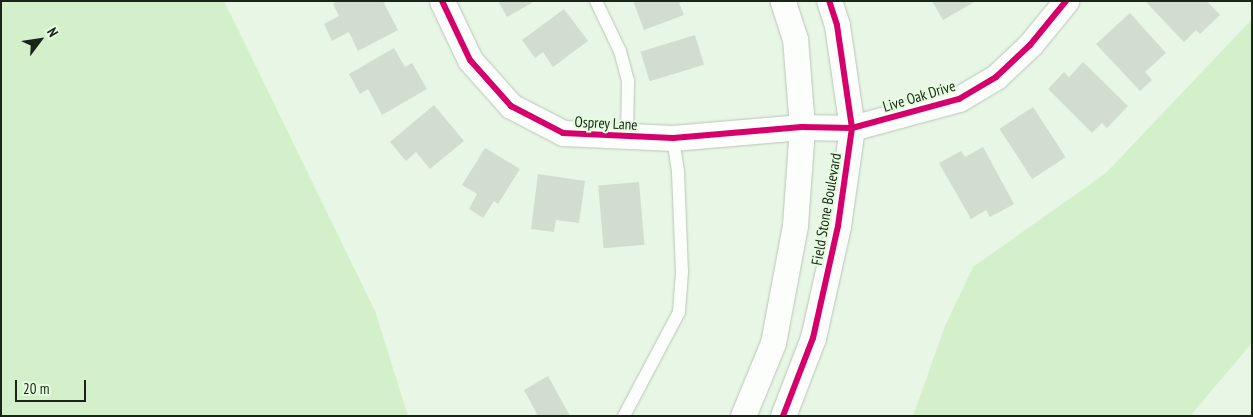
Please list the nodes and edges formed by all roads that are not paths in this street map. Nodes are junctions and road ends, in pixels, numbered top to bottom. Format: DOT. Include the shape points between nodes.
graph roads {
  1 [pos="442,1"];
  2 [pos="596,1"];
  3 [pos="783,1"];
  4 [pos="829,1"];
  5 [pos="1066,1"];
  6 [pos="802,127"];
  7 [pos="852,128"];
  8 [pos="627,137"];
  9 [pos="673,138"];
  10 [pos="624,416"];
  11 [pos="744,416"];
  12 [pos="783,416"];
  1 -- 8 [label="street, Osprey Lane" via="470,60 511,106 563,133"];
  2 -- 8 [label="lane" via="620,51 628,81"];
  3 -- 6 [label="street, Field Stone Boulevard" via="795,39"];
  4 -- 7 [label="street, Field Stone Boulevard" via="836,24"];
  5 -- 7 [label="street, Live Oak Drive" via="996,77 966,95 906,115"];
  6 -- 7 [label="street, Live Oak Drive"];
  6 -- 9 [label="street, Osprey Lane"];
  6 -- 11 [label="street, Field Stone Boulevard" via="795,225 773,343"];
  7 -- 12 [label="street, Field Stone Boulevard" via="838,226 813,338"];
  8 -- 9 [label="street, Osprey Lane"];
  9 -- 10 [label="lane" via="678,171 682,272 679,312"];
}
